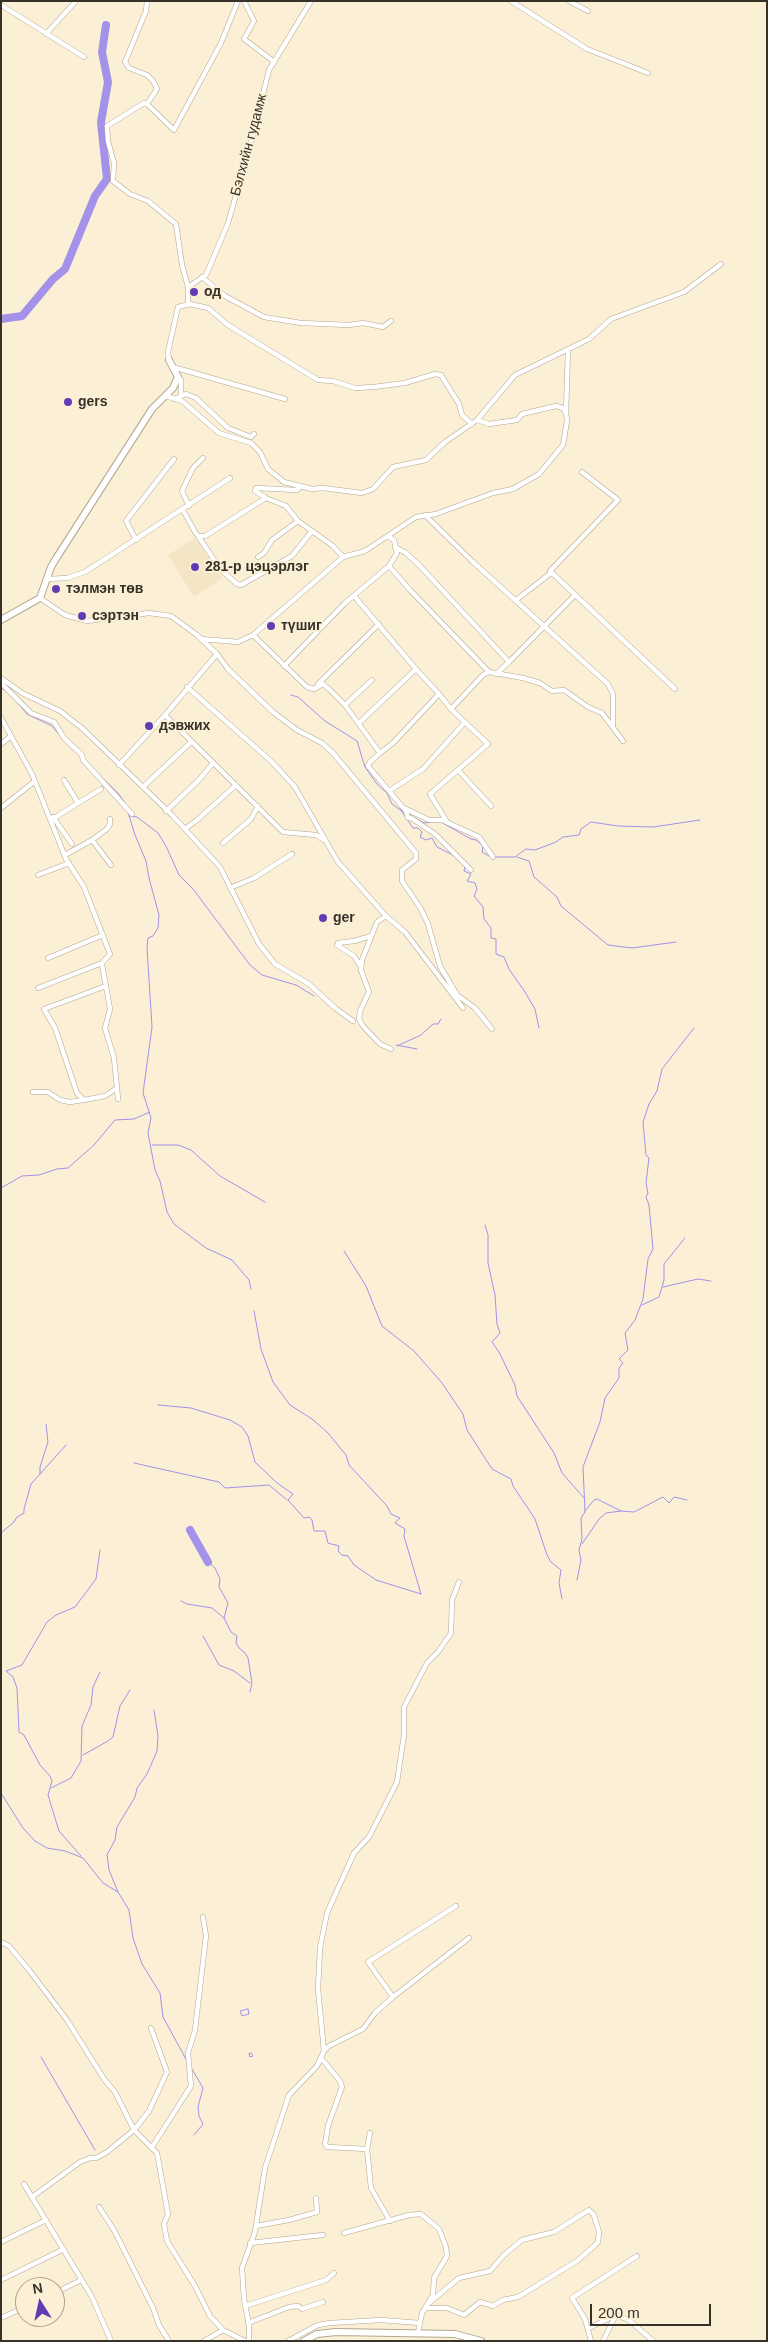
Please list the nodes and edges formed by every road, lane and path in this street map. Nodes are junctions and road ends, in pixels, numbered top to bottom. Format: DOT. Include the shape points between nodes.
graph roads {
  1 [pos="76,1"];
  2 [pos="147,1"];
  3 [pos="238,1"];
  4 [pos="244,1"];
  5 [pos="311,1"];
  6 [pos="511,1"];
  7 [pos="569,1"];
  8 [pos="1,2"];
  9 [pos="588,11"];
  10 [pos="46,34"];
  11 [pos="84,57"];
  12 [pos="273,60"];
  13 [pos="648,74"];
  14 [pos="146,104"];
  15 [pos="721,264"];
  16 [pos="202,277"];
  17 [pos="188,286"];
  18 [pos="188,305"];
  19 [pos="391,321"];
  20 [pos="568,350"];
  21 [pos="171,364"];
  22 [pos="178,377"];
  23 [pos="181,395"];
  24 [pos="166,396"];
  25 [pos="174,399"];
  26 [pos="285,399"];
  27 [pos="566,413"];
  28 [pos="477,420"];
  29 [pos="472,424"];
  30 [pos="254,434"];
  31 [pos="203,458"];
  32 [pos="174,459"];
  33 [pos="582,472"];
  34 [pos="230,478"];
  35 [pos="300,486"];
  36 [pos="266,498"];
  37 [pos="188,506"];
  38 [pos="183,510"];
  39 [pos="425,515"];
  40 [pos="298,520"];
  41 [pos="312,531"];
  42 [pos="198,536"];
  43 [pos="389,536"];
  44 [pos="136,540"];
  45 [pos="395,547"];
  46 [pos="258,557"];
  47 [pos="343,557"];
  48 [pos="389,566"];
  49 [pos="551,572"];
  50 [pos="48,579"];
  51 [pos="575,595"];
  52 [pos="354,596"];
  53 [pos="40,598"];
  54 [pos="516,600"];
  55 [pos="1,620"];
  56 [pos="379,624"];
  57 [pos="544,626"];
  58 [pos="253,635"];
  59 [pos="201,639"];
  60 [pos="218,654"];
  61 [pos="508,662"];
  62 [pos="284,666"];
  63 [pos="416,669"];
  64 [pos="489,672"];
  65 [pos="496,674"];
  66 [pos="1,678"];
  67 [pos="372,680"];
  68 [pos="1,684"];
  69 [pos="188,687"];
  70 [pos="314,689"];
  71 [pos="675,689"];
  72 [pos="438,694"];
  73 [pos="345,706"];
  74 [pos="451,709"];
  75 [pos="165,715"];
  76 [pos="1,718"];
  77 [pos="465,722"];
  78 [pos="359,723"];
  79 [pos="613,725"];
  80 [pos="11,736"];
  81 [pos="623,741"];
  82 [pos="192,742"];
  83 [pos="1,744"];
  84 [pos="380,753"];
  85 [pos="213,763"];
  86 [pos="118,764"];
  87 [pos="458,770"];
  88 [pos="64,780"];
  89 [pos="35,781"];
  90 [pos="236,785"];
  91 [pos="143,787"];
  92 [pos="101,789"];
  93 [pos="389,791"];
  94 [pos="78,803"];
  95 [pos="45,806"];
  96 [pos="258,806"];
  97 [pos="401,806"];
  98 [pos="491,806"];
  99 [pos="1,808"];
  100 [pos="166,810"];
  101 [pos="132,814"];
  102 [pos="54,818"];
  103 [pos="110,819"];
  104 [pos="448,822"];
  105 [pos="185,829"];
  106 [pos="92,840"];
  107 [pos="326,841"];
  108 [pos="223,843"];
  109 [pos="72,844"];
  110 [pos="292,854"];
  111 [pos="64,855"];
  112 [pos="493,857"];
  113 [pos="69,863"];
  114 [pos="111,865"];
  115 [pos="471,870"];
  116 [pos="38,875"];
  117 [pos="230,888"];
  118 [pos="386,916"];
  119 [pos="103,935"];
  120 [pos="371,936"];
  121 [pos="48,958"];
  122 [pos="102,963"];
  123 [pos="361,967"];
  124 [pos="106,986"];
  125 [pos="38,988"];
  126 [pos="463,1008"];
  127 [pos="354,1020"];
  128 [pos="492,1029"];
  129 [pos="391,1049"];
  130 [pos="117,1088"];
  131 [pos="34,1092"];
  132 [pos="118,1098"];
  133 [pos="84,1100"];
  134 [pos="459,1582"];
  135 [pos="456,1906"];
  136 [pos="203,1917"];
  137 [pos="469,1938"];
  138 [pos="1,1942"];
  139 [pos="393,1997"];
  140 [pos="152,2028"];
  141 [pos="324,2051"];
  142 [pos="321,2058"];
  143 [pos="134,2130"];
  144 [pos="370,2133"];
  145 [pos="152,2147"];
  146 [pos="367,2149"];
  147 [pos="24,2184"];
  148 [pos="32,2197"];
  149 [pos="316,2198"];
  150 [pos="99,2207"];
  151 [pos="46,2220"];
  152 [pos="390,2221"];
  153 [pos="256,2226"];
  154 [pos="344,2233"];
  155 [pos="323,2235"];
  156 [pos="1,2242"];
  157 [pos="250,2243"];
  158 [pos="64,2249"];
  159 [pos="637,2256"];
  160 [pos="334,2273"];
  161 [pos="1,2280"];
  162 [pos="81,2280"];
  163 [pos="65,2288"];
  164 [pos="323,2302"];
  165 [pos="428,2305"];
  166 [pos="245,2306"];
  167 [pos="15,2312"];
  168 [pos="616,2315"];
  169 [pos="1,2318"];
  170 [pos="248,2323"];
  171 [pos="420,2323"];
  172 [pos="589,2328"];
  173 [pos="223,2330"];
  174 [pos="418,2333"];
  175 [pos="111,2341"];
  176 [pos="169,2341"];
  177 [pos="204,2341"];
  178 [pos="247,2341"];
  179 [pos="288,2341"];
  180 [pos="304,2341"];
  181 [pos="481,2341"];
  182 [pos="591,2341"];
  183 [pos="603,2341"];
  184 [pos="653,2341"];
  1 -- 10 [label="street"];
  2 -- 14 [label="street" via="125,62 156,84 155,93"];
  3 -- 14 [label="street" via="221,43 174,130"];
  4 -- 12 [label="street" via="254,21 244,39"];
  5 -- 12 [label="street, Бэлхийн гудамж"];
  6 -- 13 [label="street" via="587,49"];
  7 -- 9 [label="street"];
  8 -- 10 [label="street"];
  10 -- 11 [label="street"];
  12 -- 16 [label="street, Бэлхийн гудамж" via="228,223 206,275"];
  14 -- 17 [label="street" via="107,126 114,163 113,181 130,194 148,201 176,224"];
  15 -- 20 [label="street" via="684,292 611,319 588,339"];
  16 -- 17 [label="street, Бэлхийн гудамж"];
  16 -- 19 [label="street" via="225,296 264,317 300,323 348,325 383,326"];
  17 -- 18 [label="street"];
  18 -- 21 [label="street" via="178,308 168,352"];
  18 -- 29 [label="street" via="208,308 228,325 318,380 355,388 406,383 441,375 462,415"];
  20 -- 27 [label="street"];
  20 -- 28 [label="street" via="515,375"];
  21 -- 22 [label="street"];
  21 -- 26 [label="street"];
  22 -- 23 [label="street"];
  22 -- 24 [label="street"];
  23 -- 25 [label="street"];
  23 -- 30 [label="street" via="196,398 228,428 251,437"];
  24 -- 25 [label="street"];
  24 -- 50 [label="street" via="152,410 56,557"];
  25 -- 35 [label="street" via="182,401 219,433 251,443 279,479"];
  27 -- 28 [label="street" via="556,406 522,414 517,420 489,424"];
  27 -- 39 [label="street" via="563,445 539,474 513,488"];
  28 -- 29 [label="street"];
  29 -- 35 [label="street" via="444,442 426,460 393,467 368,491"];
  31 -- 37 [label="street" via="193,468 182,490"];
  32 -- 44 [label="street" via="126,521"];
  33 -- 49 [label="street" via="618,500 550,569"];
  34 -- 37 [label="street"];
  35 -- 36 [label="street" via="297,490 255,489"];
  36 -- 40 [label="street" via="286,506"];
  36 -- 42 [label="street" via="205,536"];
  37 -- 38 [label="street"];
  38 -- 42 [label="street"];
  38 -- 44 [label="street"];
  39 -- 43 [label="street" via="416,517"];
  39 -- 54 [label="street"];
  40 -- 41 [label="street"];
  40 -- 46 [label="street" via="272,540"];
  41 -- 42 [label="street" via="292,556 242,585 221,570"];
  41 -- 47 [label="street"];
  43 -- 45 [label="street"];
  43 -- 47 [label="street" via="365,551"];
  44 -- 50 [label="street" via="86,572"];
  45 -- 48 [label="street" via="397,553"];
  45 -- 61 [label="street" via="420,566"];
  47 -- 58 [label="street"];
  48 -- 52 [label="street"];
  48 -- 64 [label="street"];
  49 -- 51 [label="street"];
  49 -- 54 [label="street"];
  50 -- 53 [label="street"];
  51 -- 57 [label="street"];
  51 -- 71 [label="street"];
  52 -- 56 [label="street"];
  52 -- 62 [label="street"];
  53 -- 55 [label="street"];
  53 -- 59 [label="street" via="65,615 87,621 149,613 172,616"];
  54 -- 57 [label="street"];
  56 -- 63 [label="street"];
  56 -- 70 [label="street"];
  57 -- 61 [label="street"];
  57 -- 79 [label="street" via="608,684 613,694"];
  58 -- 59 [label="street" via="238,642"];
  58 -- 62 [label="street"];
  59 -- 60 [label="street"];
  60 -- 69 [label="street"];
  60 -- 128 [label="street" via="273,712 333,753 416,853 416,859 402,870 402,881 421,909 440,966 457,995 475,1008"];
  61 -- 65 [label="street"];
  62 -- 70 [label="street" via="307,687"];
  63 -- 72 [label="street"];
  63 -- 78 [label="street"];
  64 -- 65 [label="street"];
  64 -- 74 [label="street"];
  65 -- 79 [label="street" via="540,683 552,691 564,690 588,707 599,710"];
  66 -- 86 [label="street" via="22,693 60,711"];
  67 -- 73 [label="street"];
  68 -- 101 [label="street" via="31,713 54,722 64,738"];
  69 -- 75 [label="street"];
  69 -- 107 [label="street" via="271,761 295,787"];
  70 -- 73 [label="street" via="323,684"];
  72 -- 74 [label="street"];
  72 -- 84 [label="street"];
  73 -- 78 [label="street"];
  74 -- 77 [label="street"];
  75 -- 82 [label="street"];
  75 -- 86 [label="street"];
  76 -- 80 [label="street"];
  77 -- 87 [label="street" via="488,744"];
  77 -- 93 [label="street" via="423,769"];
  78 -- 84 [label="street"];
  79 -- 81 [label="street"];
  80 -- 83 [label="street"];
  80 -- 89 [label="street"];
  82 -- 85 [label="street"];
  82 -- 91 [label="street"];
  84 -- 93 [label="street" via="368,766"];
  85 -- 90 [label="street"];
  85 -- 100 [label="street"];
  86 -- 91 [label="street"];
  87 -- 98 [label="street"];
  87 -- 104 [label="street" via="430,794"];
  88 -- 94 [label="street"];
  89 -- 95 [label="street"];
  89 -- 99 [label="street"];
  90 -- 96 [label="street"];
  90 -- 105 [label="street"];
  91 -- 100 [label="street"];
  92 -- 94 [label="street"];
  93 -- 97 [label="street"];
  94 -- 102 [label="street"];
  95 -- 102 [label="street"];
  95 -- 111 [label="street"];
  96 -- 107 [label="street" via="284,832 316,835"];
  96 -- 108 [label="street" via="251,819"];
  97 -- 104 [label="street" via="429,820"];
  97 -- 115 [label="street" via="408,818 435,834"];
  100 -- 105 [label="street"];
  102 -- 109 [label="street"];
  103 -- 106 [label="street" via="107,829"];
  104 -- 112 [label="street" via="479,838"];
  105 -- 117 [label="street" via="220,867"];
  106 -- 111 [label="street"];
  106 -- 114 [label="street"];
  107 -- 118 [label="street" via="338,862"];
  110 -- 117 [label="street" via="254,878"];
  111 -- 113 [label="street"];
  113 -- 116 [label="street"];
  113 -- 119 [label="street" via="84,887"];
  117 -- 127 [label="street" via="259,944 275,964 309,984"];
  118 -- 120 [label="street" via="377,922"];
  118 -- 126 [label="street" via="405,932"];
  119 -- 121 [label="street"];
  119 -- 122 [label="street" via="110,954"];
  120 -- 123 [label="street"];
  120 -- 123 [label="street" via="338,944 354,956"];
  122 -- 124 [label="street"];
  122 -- 125 [label="street"];
  123 -- 129 [label="street" via="369,992 360,1011 360,1023 380,1044"];
  124 -- 130 [label="street" via="110,1009 105,1028 114,1058"];
  124 -- 133 [label="street" via="44,1010 56,1028 77,1093"];
  130 -- 132 [label="street"];
  130 -- 133 [label="street" via="105,1096"];
  131 -- 133 [label="street" via="48,1092 70,1102"];
  134 -- 141 [label="street" via="452,1600 451,1633 426,1663 404,1707 404,1735 397,1782 369,1837 354,1853 327,1914 320,1948 318,1989"];
  135 -- 139 [label="street" via="368,1962"];
  136 -- 145 [label="street" via="206,1936 195,2030 188,2053 191,2086"];
  137 -- 139 [label="street"];
  138 -- 143 [label="street" via="9,1946 67,2020 115,2092"];
  139 -- 141 [label="street" via="362,2030"];
  140 -- 143 [label="street" via="167,2072 149,2111"];
  141 -- 142 [label="street"];
  142 -- 146 [label="street" via="342,2087 325,2144 327,2147"];
  142 -- 153 [label="street" via="289,2095 283,2110 265,2168"];
  143 -- 145 [label="street"];
  143 -- 148 [label="street" via="107,2152 80,2162"];
  144 -- 146 [label="street"];
  145 -- 173 [label="street" via="157,2153 167,2205 164,2224 167,2241 196,2286 207,2311"];
  146 -- 152 [label="street" via="372,2190"];
  147 -- 148 [label="street"];
  148 -- 151 [label="street"];
  149 -- 153 [label="street" via="317,2212"];
  150 -- 176 [label="street"];
  151 -- 156 [label="street"];
  151 -- 158 [label="street"];
  152 -- 154 [label="street"];
  152 -- 165 [label="street" via="421,2214 442,2234 447,2256 434,2278 433,2295"];
  153 -- 157 [label="street"];
  155 -- 157 [label="street"];
  157 -- 166 [label="street" via="242,2268"];
  158 -- 161 [label="street"];
  158 -- 162 [label="street"];
  159 -- 172 [label="street" via="572,2298"];
  160 -- 166 [label="street" via="326,2280"];
  162 -- 163 [label="street"];
  162 -- 175 [label="street"];
  164 -- 170 [label="street" via="302,2309 289,2307"];
  165 -- 165 [label="street" via="460,2278 490,2270 522,2240 559,2229 590,2210 594,2215 598,2242 581,2258 518,2298 503,2300 493,2306 480,2302 464,2315"];
  165 -- 171 [label="street"];
  166 -- 170 [label="street"];
  167 -- 169 [label="street"];
  168 -- 172 [label="street"];
  168 -- 183 [label="street"];
  168 -- 184 [label="street" via="629,2320"];
  170 -- 178 [label="street"];
  171 -- 174 [label="street"];
  171 -- 179 [label="street" via="381,2320 330,2323 318,2325"];
  172 -- 182 [label="street"];
  173 -- 177 [label="street"];
  173 -- 178 [label="street"];
  174 -- 180 [label="street" via="336,2332 318,2334"];
  174 -- 181 [label="street" via="455,2334"];
}
